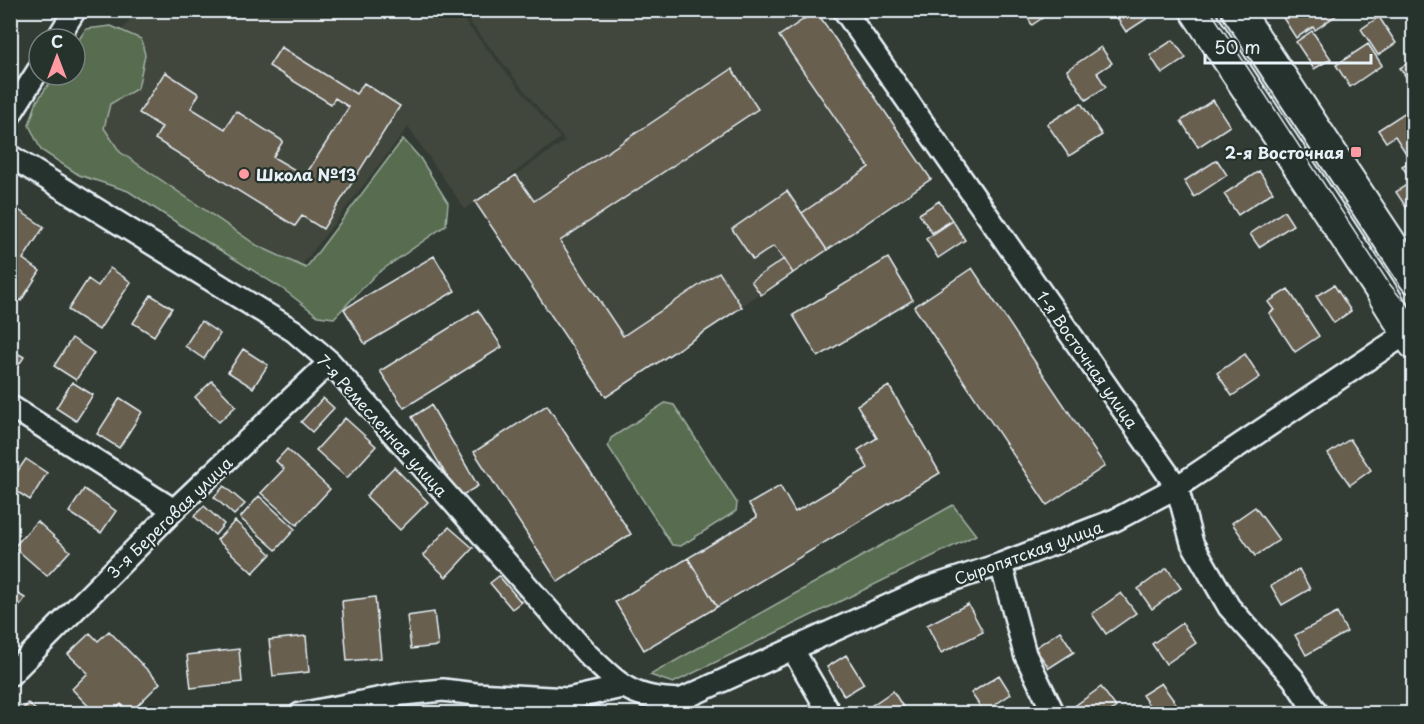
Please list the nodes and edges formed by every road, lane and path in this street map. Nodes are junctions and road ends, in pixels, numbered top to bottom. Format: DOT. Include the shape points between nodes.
graph roads {
  1 [pos="75,10"];
  2 [pos="844,10"];
  3 [pos="1196,10"];
  4 [pos="1237,10"];
  5 [pos="64,27"];
  6 [pos="28,87"];
  7 [pos="10,115"];
  8 [pos="10,156"];
  9 [pos="1413,278"];
  10 [pos="1410,339"];
  11 [pos="330,362"];
  12 [pos="10,406"];
  13 [pos="1177,487"];
  14 [pos="174,510"];
  15 [pos="1001,564"];
  16 [pos="793,650"];
  17 [pos="13,669"];
  18 [pos="621,687"];
  19 [pos="523,704"];
  20 [pos="300,714"];
  21 [pos="830,714"];
  22 [pos="1054,714"];
  23 [pos="1317,714"];
  1 -- 5 [label="street"];
  2 -- 13 [label="street, 1-я Восточная улица"];
  3 -- 10 [label="main road"];
  4 -- 9 [label="main road"];
  6 -- 7 [label="street"];
  8 -- 11 [label="street, 7-я Ремесленная улица" via="294,332"];
  10 -- 13 [label="street, Сыропятская улица"];
  11 -- 14 [label="street, 3-я Береговая улица"];
  11 -- 18 [label="street, 7-я Ремесленная улица" via="588,655"];
  12 -- 14 [label="street"];
  13 -- 15 [label="street, Сыропятская улица" via="1115,520"];
  13 -- 23 [label="street, 1-я Восточная улица" via="1192,543 1229,607 1293,678"];
  14 -- 17 [label="street, 3-я Береговая улица"];
  15 -- 16 [label="street, Сыропятская улица" via="925,589"];
  15 -- 22 [label="street" via="1025,654"];
  16 -- 18 [label="street, Сыропятская улица" via="680,700 654,699"];
  16 -- 21 [label="street"];
  18 -- 19 [label="street"];
  19 -- 20 [label="street" via="443,690"];
}
